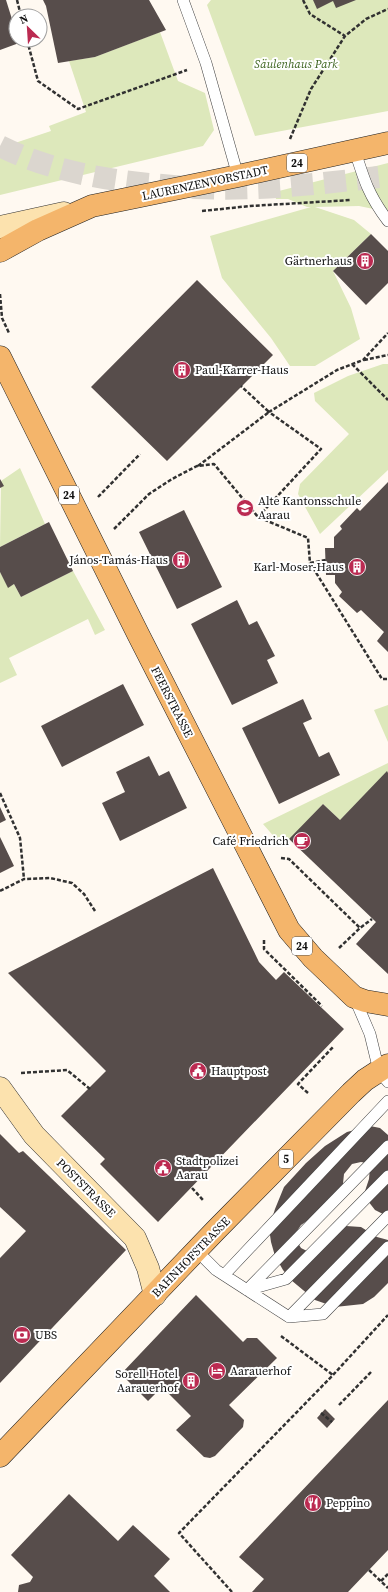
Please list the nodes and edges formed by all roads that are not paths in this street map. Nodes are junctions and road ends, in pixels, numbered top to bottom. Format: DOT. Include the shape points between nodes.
graph roads {
  1 [pos="183,0"];
  2 [pos="388,143"];
  3 [pos="355,151"];
  4 [pos="238,176"];
  5 [pos="92,206"];
  6 [pos="388,221"];
  7 [pos="0,227"];
  8 [pos="0,251"];
  9 [pos="0,357"];
  10 [pos="354,996"];
  11 [pos="388,1005"];
  12 [pos="385,1072"];
  13 [pos="7,1081"];
  14 [pos="388,1102"];
  15 [pos="388,1146"];
  16 [pos="388,1176"];
  17 [pos="388,1216"];
  18 [pos="388,1247"];
  19 [pos="197,1251"];
  20 [pos="224,1275"];
  21 [pos="247,1290"];
  22 [pos="155,1295"];
  23 [pos="289,1317"];
  24 [pos="0,1456"];
  1 -- 4 [label="lane" via="206,62"];
  2 -- 3 [label="main road, LAURENZENVORSTADT"];
  3 -- 4 [label="main road, LAURENZENVORSTADT / 24"];
  3 -- 6 [label="lane" via="365,183 375,204"];
  4 -- 5 [label="main road, LAURENZENVORSTADT / 24"];
  5 -- 7 [label="main road, LAURENZENVORSTADT"];
  5 -- 8 [label="main road, LAURENZENVORSTADT / 24" via="38,230"];
  9 -- 10 [label="main road, FEERSTRASSE / 24" via="286,925 313,958"];
  10 -- 11 [label="main road, FEERSTRASSE / 24" via="365,1001"];
  10 -- 12 [label="lane"];
  12 -- 19 [label="main road, BAHNHOFSTRASSE / 5" via="365,1080 351,1093"];
  13 -- 22 [label="main road, POSTSTRASSE" via="34,1135 135,1238 148,1268"];
  14 -- 20 [label="lane"];
  15 -- 21 [label="lane"];
  16 -- 21 [label="lane" via="286,1279"];
  17 -- 23 [label="lane"];
  18 -- 23 [label="lane" via="323,1314"];
  19 -- 20 [label="lane"];
  19 -- 22 [label="main road, BAHNHOFSTRASSE / 5"];
  20 -- 21 [label="lane"];
  21 -- 23 [label="lane"];
  22 -- 24 [label="main road, BAHNHOFSTRASSE / 5"];
}
